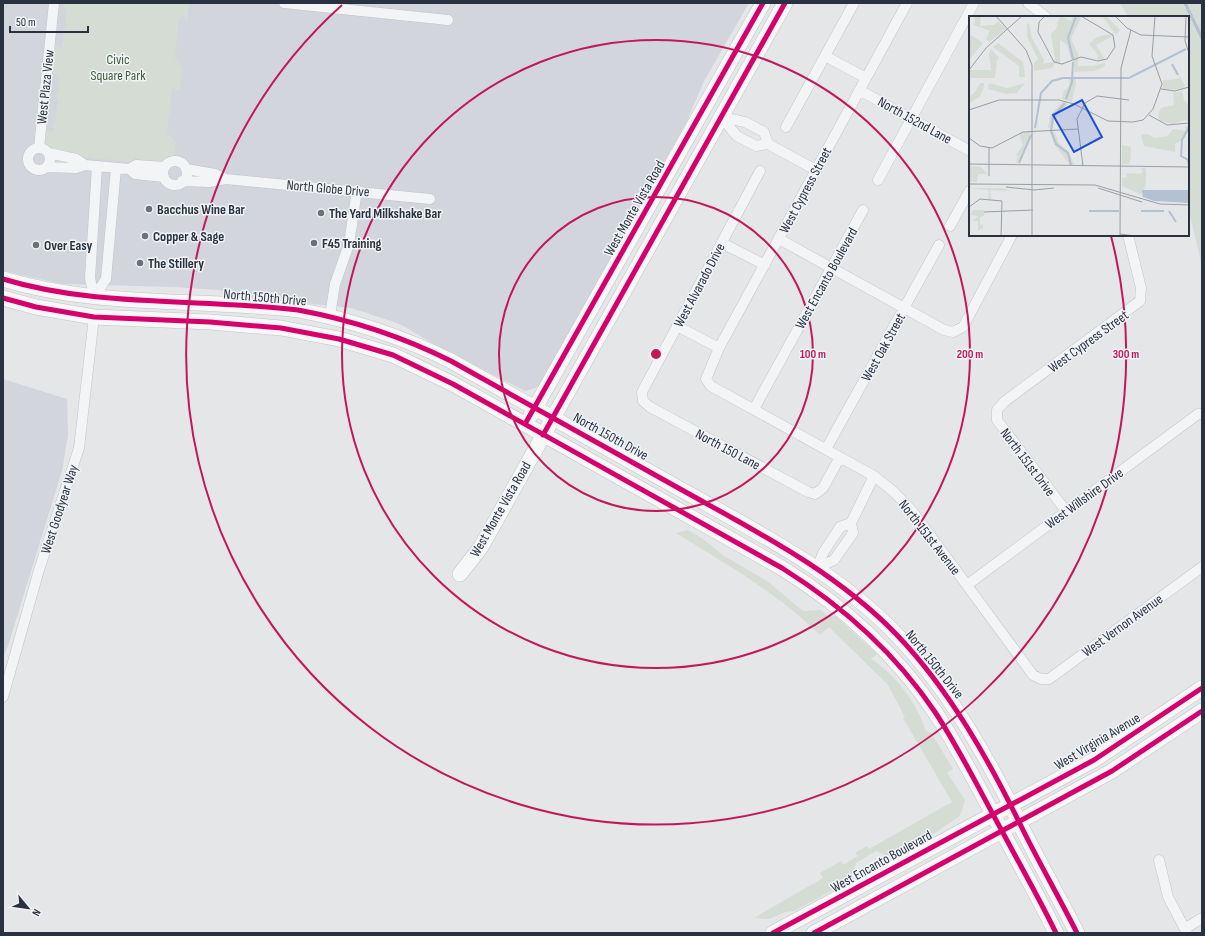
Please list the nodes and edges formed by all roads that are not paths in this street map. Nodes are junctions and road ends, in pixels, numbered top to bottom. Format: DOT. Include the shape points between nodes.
graph roads {
  1 [pos="54,3"];
  2 [pos="284,3"];
  3 [pos="763,3"];
  4 [pos="785,3"];
  5 [pos="854,3"];
  6 [pos="907,3"];
  7 [pos="974,3"];
  8 [pos="1028,3"];
  9 [pos="1045,16"];
  10 [pos="448,20"];
  11 [pos="825,56"];
  12 [pos="866,78"];
  13 [pos="859,90"];
  14 [pos="704,108"];
  15 [pos="721,117"];
  16 [pos="912,118"];
  17 [pos="786,126"];
  18 [pos="768,144"];
  19 [pos="39,148"];
  20 [pos="969,150"];
  21 [pos="49,153"];
  22 [pos="85,165"];
  23 [pos="97,166"];
  24 [pos="47,167"];
  25 [pos="116,168"];
  26 [pos="186,169"];
  27 [pos="816,170"];
  28 [pos="164,172"];
  29 [pos="760,172"];
  30 [pos="226,179"];
  31 [pos="878,180"];
  32 [pos="182,182"];
  33 [pos="357,190"];
  34 [pos="969,192"];
  35 [pos="430,199"];
  36 [pos="863,210"];
  37 [pos="950,226"];
  38 [pos="1011,236"];
  39 [pos="1128,236"];
  40 [pos="779,239"];
  41 [pos="722,242"];
  42 [pos="939,245"];
  43 [pos="765,265"];
  44 [pos="832,267"];
  45 [pos="3,279"];
  46 [pos="94,297"];
  47 [pos="3,298"];
  48 [pos="904,308"];
  49 [pos="330,316"];
  50 [pos="94,317"];
  51 [pos="677,326"];
  52 [pos="719,348"];
  53 [pos="706,379"];
  54 [pos="643,401"];
  55 [pos="535,407"];
  56 [pos="754,409"];
  57 [pos="997,410"];
  58 [pos="1202,414"];
  59 [pos="553,418"];
  60 [pos="525,424"];
  61 [pos="543,434"];
  62 [pos="826,449"];
  63 [pos="840,457"];
  64 [pos="874,476"];
  65 [pos="1066,511"];
  66 [pos="1202,566"];
  67 [pos="817,568"];
  68 [pos="460,574"];
  69 [pos="807,584"];
  70 [pos="967,585"];
  71 [pos="1041,679"];
  72 [pos="1202,688"];
  73 [pos="3,697"];
  74 [pos="1202,711"];
  75 [pos="1006,818"];
  76 [pos="1158,860"];
  77 [pos="1202,918"];
  78 [pos="1186,931"];
  79 [pos="773,933"];
  80 [pos="814,933"];
  81 [pos="1056,933"];
  82 [pos="1077,933"];
  1 -- 19 [label="street, West Plaza View"];
  2 -- 10 [label="street"];
  3 -- 14 [label="street, West Monte Vista Road"];
  4 -- 15 [label="street, West Monte Vista Road"];
  5 -- 11 [label="street"];
  6 -- 12 [label="street, West Cypress Street"];
  7 -- 16 [label="street"];
  8 -- 9 [label="street"];
  11 -- 12 [label="street"];
  11 -- 17 [label="street"];
  12 -- 13 [label="street, West Cypress Street"];
  13 -- 16 [label="street, North 152nd Lane"];
  13 -- 27 [label="street, West Cypress Street"];
  14 -- 15 [label="street"];
  14 -- 55 [label="street, West Monte Vista Road"];
  15 -- 18 [label="street" via="737,136 756,146"];
  15 -- 18 [label="street" via="745,122 764,132"];
  15 -- 59 [label="street, West Monte Vista Road"];
  16 -- 20 [label="street, North 152nd Lane"];
  16 -- 31 [label="street"];
  18 -- 27 [label="street"];
  19 -- 21 [label="street"];
  19 -- 24 [label="street" via="30,152 28,162 36,170"];
  21 -- 22 [label="street" via="76,159"];
  21 -- 24 [label="street"];
  22 -- 23 [label="street"];
  22 -- 24 [label="street" via="76,168"];
  23 -- 25 [label="street"];
  23 -- 46 [label="street" via="90,278"];
  25 -- 28 [label="street" via="129,170 136,165"];
  25 -- 46 [label="street" via="106,279"];
  26 -- 28 [label="street" via="181,163 174,161"];
  26 -- 30 [label="street, North Globe Drive" via="215,174"];
  26 -- 32 [label="street" via="186,176"];
  27 -- 40 [label="street, West Cypress Street"];
  28 -- 32 [label="street" via="167,182"];
  29 -- 41 [label="street, West Alvarado Drive"];
  30 -- 32 [label="street, North Globe Drive"];
  30 -- 33 [label="street, North Globe Drive"];
  33 -- 35 [label="street, North Globe Drive"];
  33 -- 49 [label="street" via="349,244 336,284"];
  34 -- 37 [label="street"];
  36 -- 44 [label="street, West Encanto Boulevard"];
  38 -- 48 [label="street" via="963,327 953,332 944,330"];
  39 -- 57 [label="street, West Cypress Street" via="1141,288 1140,301 1004,402"];
  40 -- 43 [label="street, West Cypress Street"];
  40 -- 44 [label="street"];
  41 -- 43 [label="street"];
  41 -- 51 [label="street, West Alvarado Drive"];
  42 -- 48 [label="street, West Oak Street"];
  43 -- 52 [label="street, West Cypress Street"];
  44 -- 48 [label="street"];
  44 -- 56 [label="street, West Encanto Boulevard"];
  45 -- 46 [label="street, North 150th Drive" via="57,292"];
  46 -- 49 [label="street, North 150th Drive" via="281,308"];
  46 -- 50 [label="street"];
  47 -- 50 [label="street, North 150th Drive" via="36,307"];
  48 -- 62 [label="street, West Oak Street"];
  49 -- 55 [label="street, North 150th Drive" via="374,329 435,353"];
  50 -- 60 [label="street, North 150th Drive" via="252,325 339,339 402,359"];
  50 -- 73 [label="street, West Goodyear Way" via="79,448 39,570"];
  51 -- 52 [label="street"];
  51 -- 54 [label="street, West Alvarado Drive" via="642,392"];
  52 -- 53 [label="street, West Cypress Street"];
  53 -- 56 [label="street, North 151st Avenue" via="711,386"];
  54 -- 63 [label="street, North 150 Lane" via="815,494 823,488"];
  55 -- 59 [label="street, North 150th Drive"];
  55 -- 60 [label="street, West Monte Vista Road"];
  56 -- 62 [label="street, North 151st Avenue"];
  57 -- 65 [label="street, North 151st Drive" via="997,420"];
  58 -- 65 [label="street, West Willshire Drive" via="1198,414"];
  59 -- 61 [label="street, West Monte Vista Road"];
  59 -- 67 [label="street, North 150th Drive"];
  60 -- 61 [label="street, North 150th Drive"];
  61 -- 68 [label="street, West Monte Vista Road" via="481,547"];
  61 -- 69 [label="street, North 150th Drive"];
  62 -- 63 [label="street, North 151st Avenue"];
  63 -- 64 [label="street, North 151st Avenue"];
  64 -- 67 [label="street" via="851,523 853,533 834,560"];
  64 -- 70 [label="street, North 151st Avenue" via="913,512"];
  65 -- 70 [label="street, West Willshire Drive"];
  66 -- 71 [label="street, West Vernon Avenue" via="1049,679"];
  67 -- 69 [label="street"];
  67 -- 75 [label="street, North 150th Drive" via="867,606 896,634 957,710"];
  69 -- 75 [label="street, North 150th Drive" via="857,623 916,686"];
  70 -- 71 [label="street, North 151st Avenue" via="1033,675"];
  72 -- 75 [label="street, West Virginia Avenue"];
  74 -- 75 [label="street" via="1112,771"];
  75 -- 79 [label="street, West Encanto Boulevard"];
  75 -- 80 [label="street"];
  75 -- 81 [label="street"];
  75 -- 82 [label="street"];
  76 -- 78 [label="street" via="1168,897"];
  77 -- 78 [label="street"];
}
